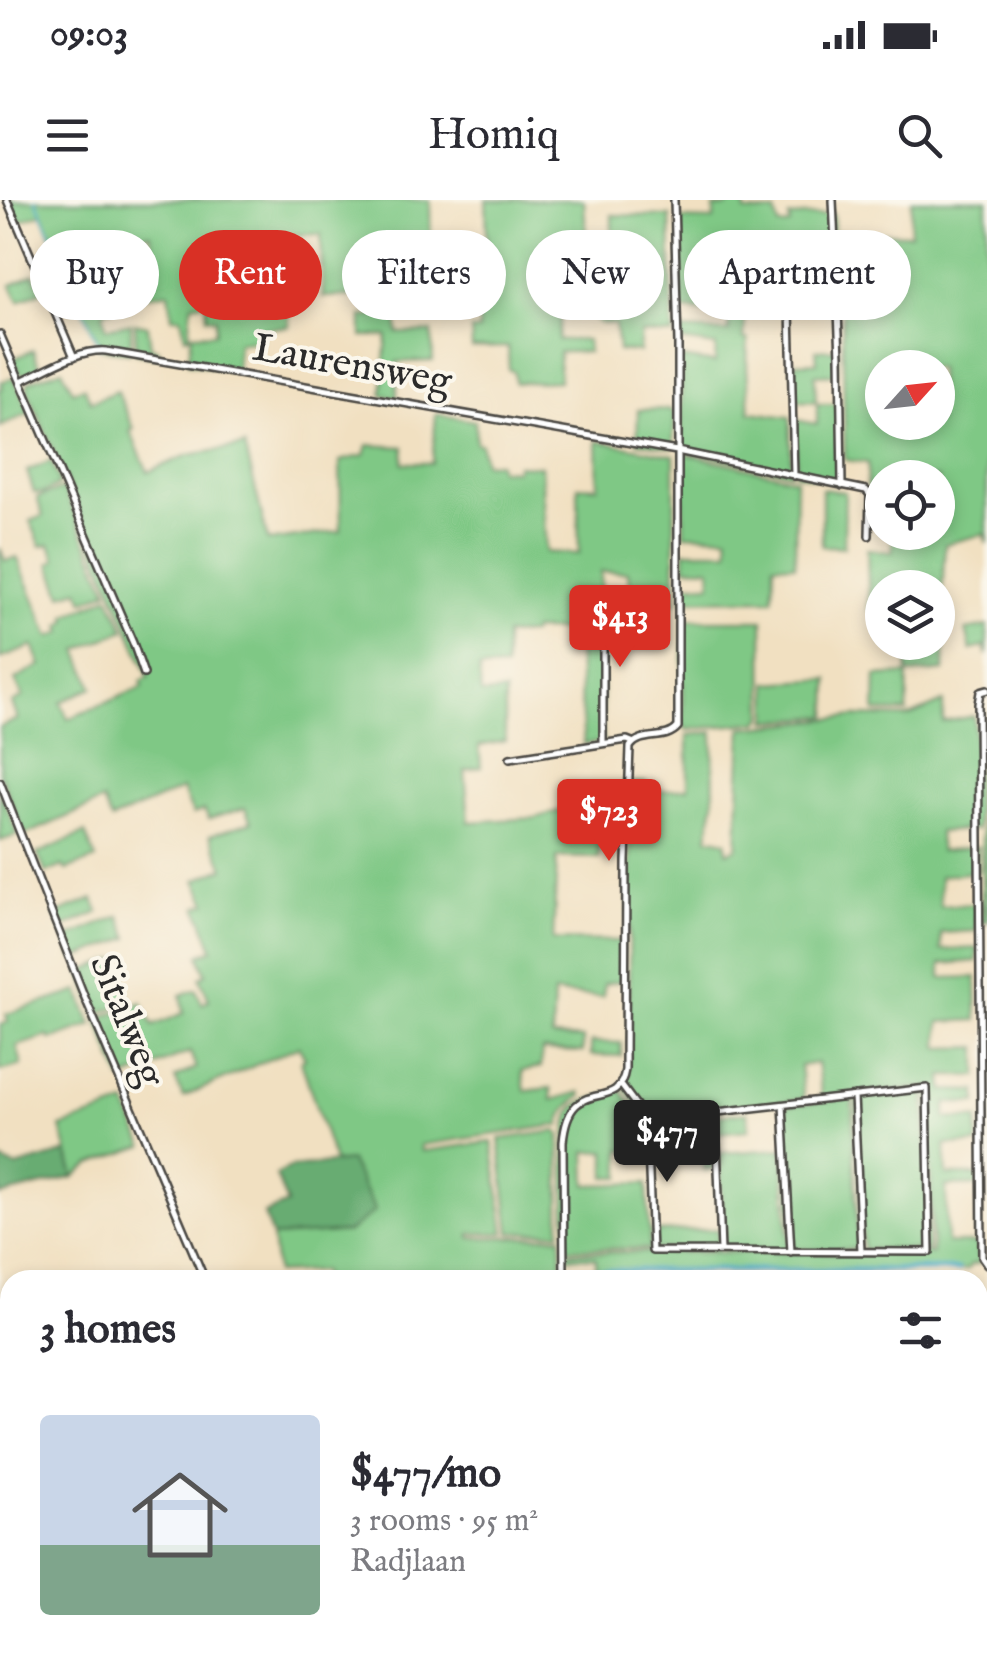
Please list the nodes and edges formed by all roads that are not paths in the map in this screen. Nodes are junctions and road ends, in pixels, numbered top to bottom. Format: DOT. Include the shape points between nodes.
graph roads {
  1 [pos="7,200"];
  2 [pos="674,200"];
  3 [pos="832,200"];
  4 [pos="834,230"];
  5 [pos="790,320"];
  6 [pos="838,320"];
  7 [pos="0,334"];
  8 [pos="74,357"];
  9 [pos="20,380"];
  10 [pos="678,451"];
  11 [pos="794,476"];
  12 [pos="842,486"];
  13 [pos="865,491"];
  14 [pos="603,596"];
  15 [pos="144,674"];
  16 [pos="987,690"];
  17 [pos="632,742"];
  18 [pos="603,743"];
  19 [pos="510,758"];
  20 [pos="0,782"];
  21 [pos="621,1086"];
  22 [pos="854,1096"];
  23 [pos="784,1105"];
  24 [pos="716,1113"];
  25 [pos="647,1120"];
  26 [pos="721,1251"];
  27 [pos="861,1251"];
  28 [pos="792,1252"];
  29 [pos="987,1264"];
  30 [pos="201,1270"];
  31 [pos="564,1270"];
  1 -- 8 [label="street"];
  2 -- 10 [label="street"];
  3 -- 4 [label="street"];
  5 -- 11 [label="street"];
  6 -- 12 [label="street"];
  7 -- 9 [label="street"];
  8 -- 9 [label="street, Laurensweg"];
  8 -- 10 [label="street, Laurensweg" via="106,352"];
  9 -- 15 [label="street"];
  10 -- 11 [label="street, Laurensweg"];
  10 -- 17 [label="street" via="678,726"];
  11 -- 12 [label="street, Laurensweg"];
  12 -- 13 [label="street, Laurensweg"];
  14 -- 18 [label="street"];
  16 -- 29 [label="street" via="978,704"];
  17 -- 18 [label="street"];
  17 -- 21 [label="street"];
  18 -- 19 [label="street"];
  20 -- 30 [label="street, Sitalweg"];
  21 -- 25 [label="street"];
  21 -- 31 [label="street" via="577,1103 566,1120"];
  22 -- 23 [label="street"];
  22 -- 27 [label="street"];
  22 -- 27 [label="street" via="927,1088 930,1252"];
  23 -- 24 [label="street"];
  23 -- 28 [label="street"];
  24 -- 25 [label="street"];
  24 -- 26 [label="street"];
  25 -- 26 [label="street" via="652,1252"];
  26 -- 28 [label="street"];
  27 -- 28 [label="street"];
}
